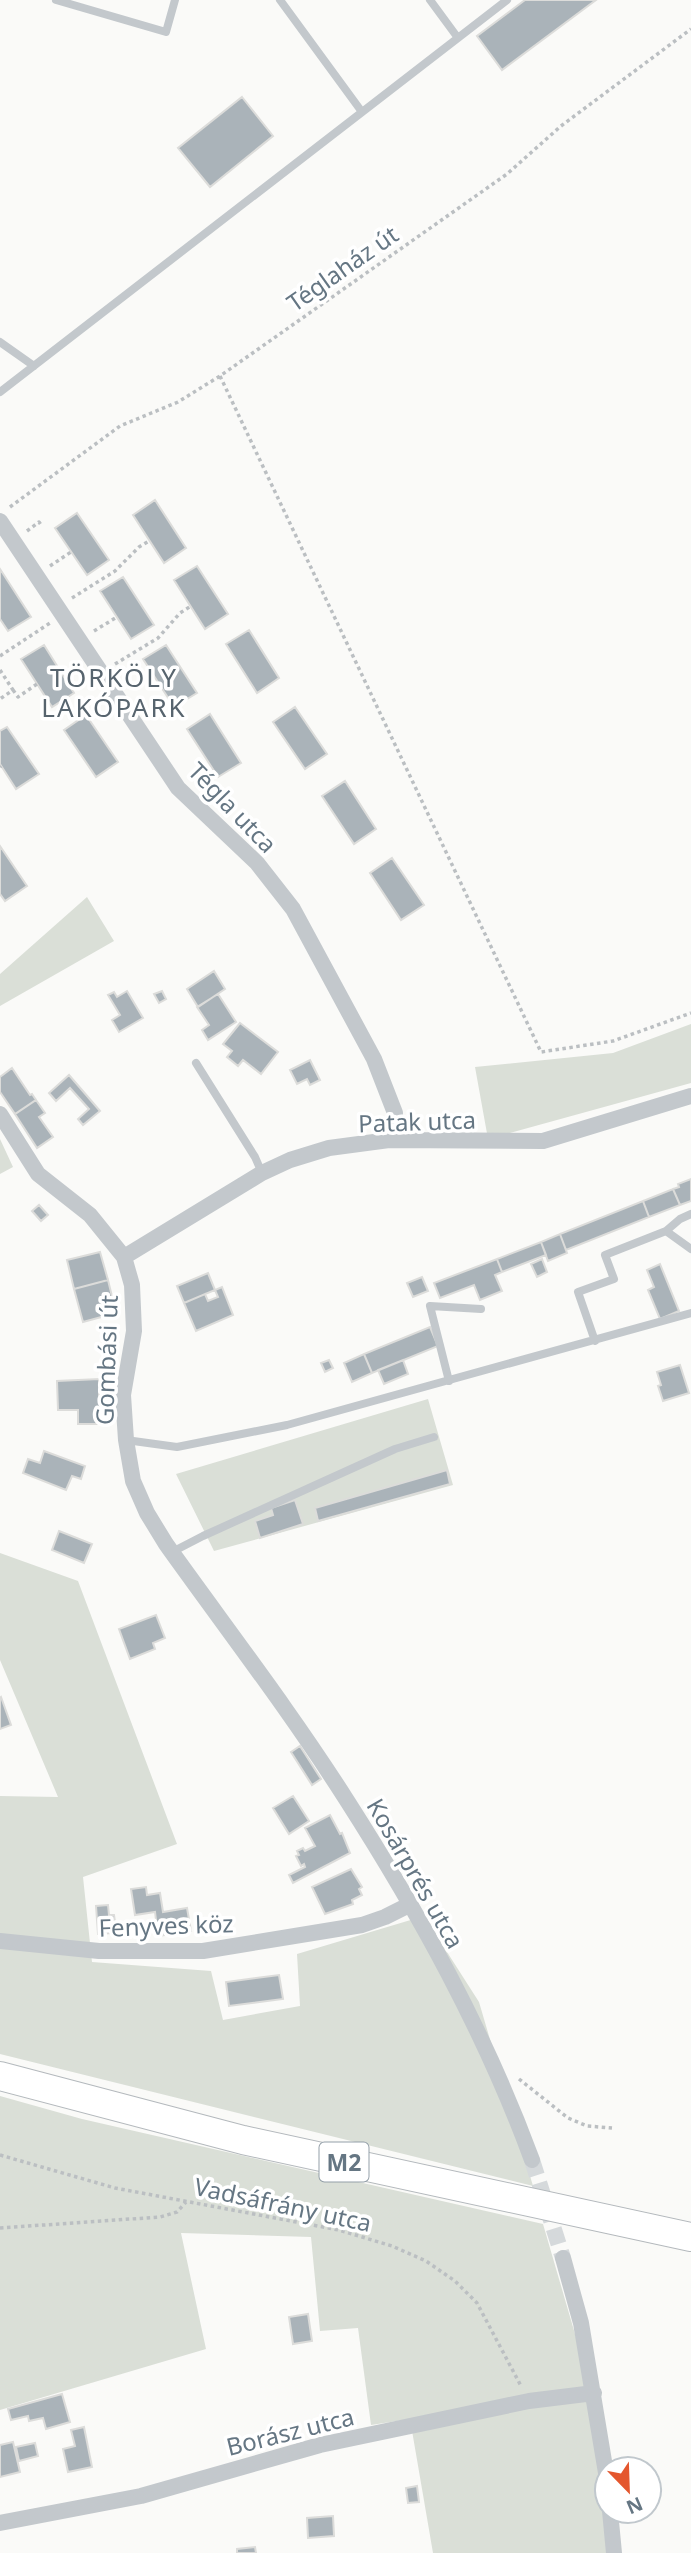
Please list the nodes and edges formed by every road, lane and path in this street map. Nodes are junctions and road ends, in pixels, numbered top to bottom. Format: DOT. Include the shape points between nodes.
graph roads {
  1 [pos="56,0"];
  2 [pos="176,0"];
  3 [pos="280,0"];
  4 [pos="430,0"];
  5 [pos="507,0"];
  6 [pos="691,29"];
  7 [pos="458,38"];
  8 [pos="362,112"];
  9 [pos="0,342"];
  10 [pos="34,366"];
  11 [pos="220,376"];
  12 [pos="0,392"];
  13 [pos="0,515"];
  14 [pos="0,521"];
  15 [pos="149,541"];
  16 [pos="71,552"];
  17 [pos="37,575"];
  18 [pos="191,606"];
  19 [pos="61,610"];
  20 [pos="117,617"];
  21 [pos="80,640"];
  22 [pos="0,656"];
  23 [pos="0,670"];
  24 [pos="102,672"];
  25 [pos="37,684"];
  26 [pos="13,690"];
  27 [pos="0,699"];
  28 [pos="691,1013"];
  29 [pos="196,1063"];
  30 [pos="691,1096"];
  31 [pos="0,1114"];
  32 [pos="389,1140"];
  33 [pos="262,1173"];
  34 [pos="691,1214"];
  35 [pos="666,1231"];
  36 [pos="691,1249"];
  37 [pos="124,1257"];
  38 [pos="481,1309"];
  39 [pos="691,1313"];
  40 [pos="595,1341"];
  41 [pos="449,1381"];
  42 [pos="434,1437"];
  43 [pos="126,1440"];
  44 [pos="172,1552"];
  45 [pos="226,1628"];
  46 [pos="411,1904"];
  47 [pos="0,1941"];
  48 [pos="514,2073"];
  49 [pos="0,2076"];
  50 [pos="612,2129"];
  51 [pos="0,2155"];
  52 [pos="532,2160"];
  53 [pos="186,2202"];
  54 [pos="0,2228"];
  55 [pos="691,2237"];
  56 [pos="564,2258"];
  57 [pos="594,2393"];
  58 [pos="529,2401"];
  59 [pos="603,2455"];
  60 [pos="0,2523"];
  61 [pos="611,2525"];
  62 [pos="614,2553"];
  1 -- 2 [label="lane" via="166,32"];
  3 -- 8 [label="lane"];
  4 -- 7 [label="lane"];
  5 -- 7 [label="lane"];
  6 -- 11 [label="path, Téglaház út" via="561,127 508,174"];
  7 -- 8 [label="lane"];
  8 -- 10 [label="lane"];
  9 -- 10 [label="lane"];
  10 -- 12 [label="lane"];
  11 -- 13 [label="path, Téglaház út" via="178,402 120,426"];
  11 -- 28 [label="path" via="541,1052 613,1041"];
  14 -- 17 [label="street, Tégla utca"];
  15 -- 19 [label="path"];
  16 -- 17 [label="path"];
  17 -- 19 [label="street, Tégla utca"];
  18 -- 24 [label="path" via="158,638"];
  19 -- 21 [label="street, Tégla utca"];
  19 -- 22 [label="path"];
  20 -- 21 [label="path"];
  21 -- 24 [label="street, Tégla utca"];
  23 -- 26 [label="path"];
  24 -- 32 [label="street, Tégla utca" via="178,788 257,863 308,933 374,1059 395,1113"];
  25 -- 26 [label="path" via="18,696"];
  26 -- 27 [label="path"];
  29 -- 33 [label="lane"];
  30 -- 32 [label="street, Patak utca" via="543,1141"];
  31 -- 37 [label="street, Gombási út" via="38,1174 90,1215"];
  32 -- 33 [label="street, Patak utca" via="329,1148"];
  33 -- 37 [label="street, Patak utca"];
  34 -- 35 [label="lane"];
  35 -- 36 [label="lane"];
  35 -- 40 [label="lane" via="604,1255 614,1279 578,1292"];
  37 -- 43 [label="street, Gombási út" via="132,1285 134,1331 123,1395"];
  38 -- 41 [label="lane" via="430,1306"];
  39 -- 40 [label="lane"];
  40 -- 41 [label="lane"];
  41 -- 43 [label="lane" via="287,1425 177,1447"];
  42 -- 44 [label="lane" via="395,1449"];
  43 -- 44 [label="street, Gombási út" via="133,1481"];
  44 -- 45 [label="street, Gombási út"];
  45 -- 46 [label="street, Kosárprés utca" via="344,1797"];
  46 -- 47 [label="street, Fenyves köz" via="362,1925 203,1951 99,1951"];
  46 -- 52 [label="street, Kosárprés utca" via="497,2070"];
  48 -- 50 [label="path" via="568,2118"];
  49 -- 55 [label="highway, M2" via="243,2140"];
  51 -- 53 [label="path, Vadsáfrány utca" via="115,2188"];
  53 -- 54 [label="path" via="177,2212 160,2217"];
  53 -- 58 [label="path, Vadsáfrány utca" via="339,2230 426,2262 477,2303"];
  56 -- 57 [label="street"];
  57 -- 58 [label="street, Borász utca"];
  57 -- 59 [label="street"];
  58 -- 60 [label="street, Borász utca" via="320,2445 141,2496"];
  61 -- 62 [label="street"];
}
